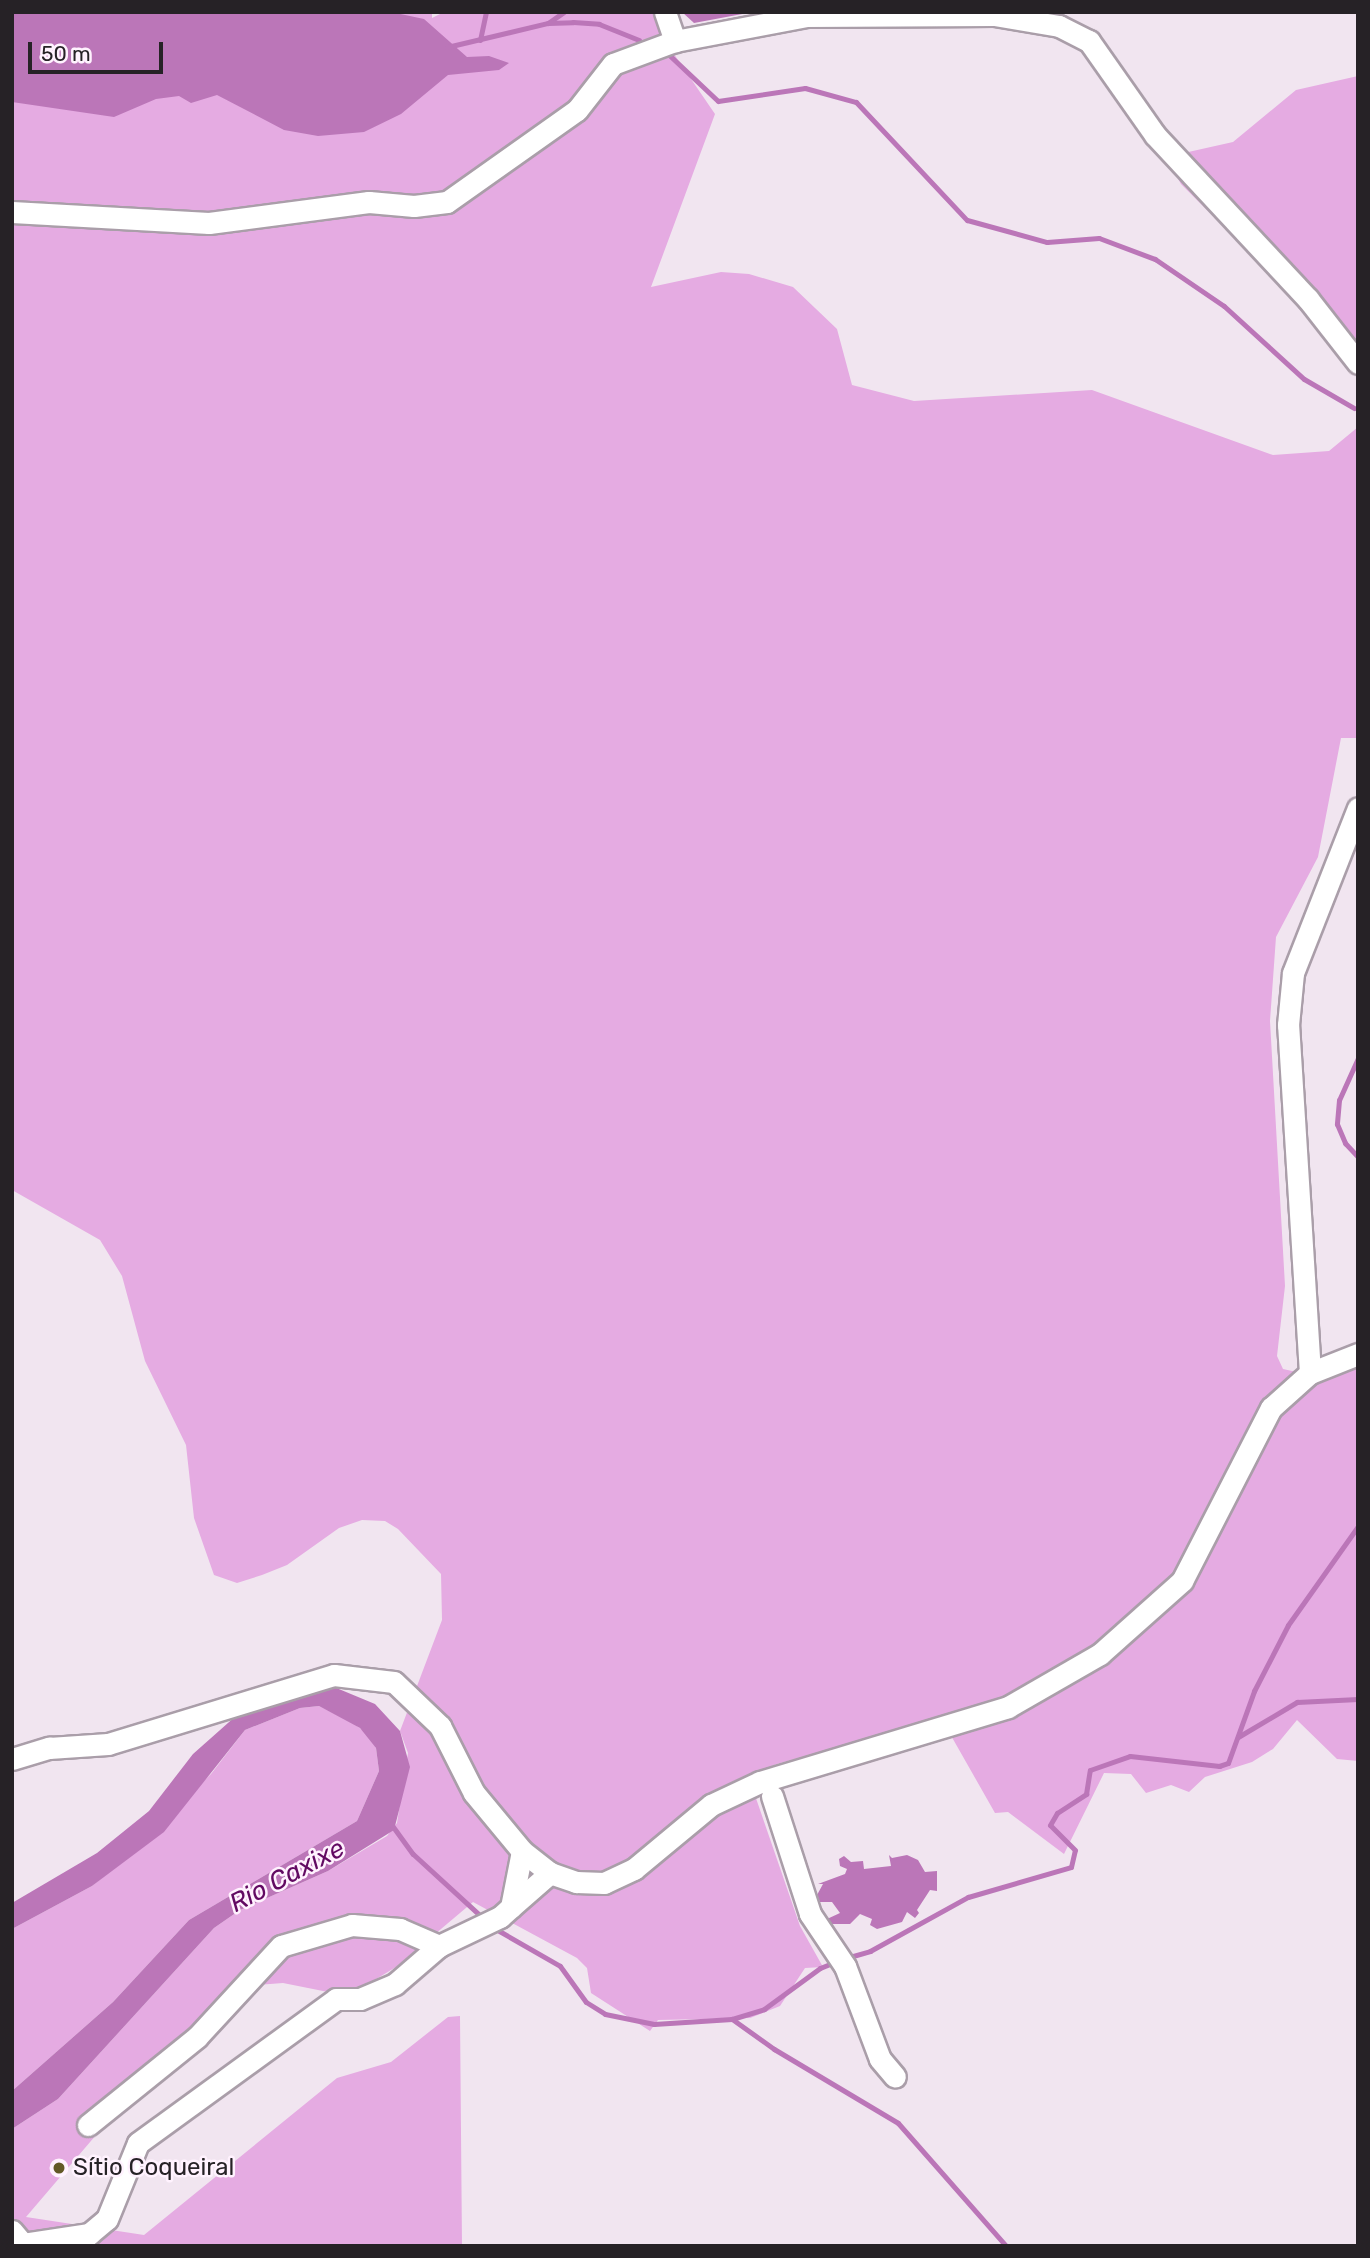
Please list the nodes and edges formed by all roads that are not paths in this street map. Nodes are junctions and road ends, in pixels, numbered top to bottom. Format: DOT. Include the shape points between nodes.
graph roads {
  1 [pos="664,12"];
  2 [pos="675,41"];
  3 [pos="12,212"];
  4 [pos="1358,363"];
  5 [pos="1358,808"];
  6 [pos="1358,1354"];
  7 [pos="1310,1373"];
  8 [pos="12,1759"];
  9 [pos="770,1784"];
  10 [pos="522,1851"];
  11 [pos="550,1873"];
  12 [pos="505,1912"];
  13 [pos="439,1946"];
  14 [pos="895,2077"];
  15 [pos="88,2125"];
  16 [pos="12,2231"];
  1 -- 2 [label="street"];
  2 -- 3 [label="street" via="613,64 578,110 447,202 414,206 369,202 209,223"];
  2 -- 4 [label="street" via="806,16 994,15 1059,26 1089,41 1155,135 1308,299"];
  5 -- 7 [label="street" via="1293,973 1288,1025"];
  6 -- 7 [label="street"];
  7 -- 9 [label="street" via="1271,1408 1182,1580 1100,1654 1008,1707"];
  8 -- 10 [label="street" via="50,1748 108,1744 334,1675 394,1682 440,1726 474,1793"];
  9 -- 11 [label="street" via="711,1805 634,1870 604,1883 576,1882"];
  9 -- 14 [label="street" via="810,1914 840,1958 880,2059"];
  10 -- 11 [label="street"];
  10 -- 12 [label="street"];
  11 -- 12 [label="street"];
  12 -- 13 [label="street"];
  13 -- 15 [label="street" via="400,1929 352,1925 281,1946 197,2038"];
  13 -- 16 [label="street" via="395,1984 360,1999 336,1999 138,2143 107,2219 89,2234 23,2244"];
}
